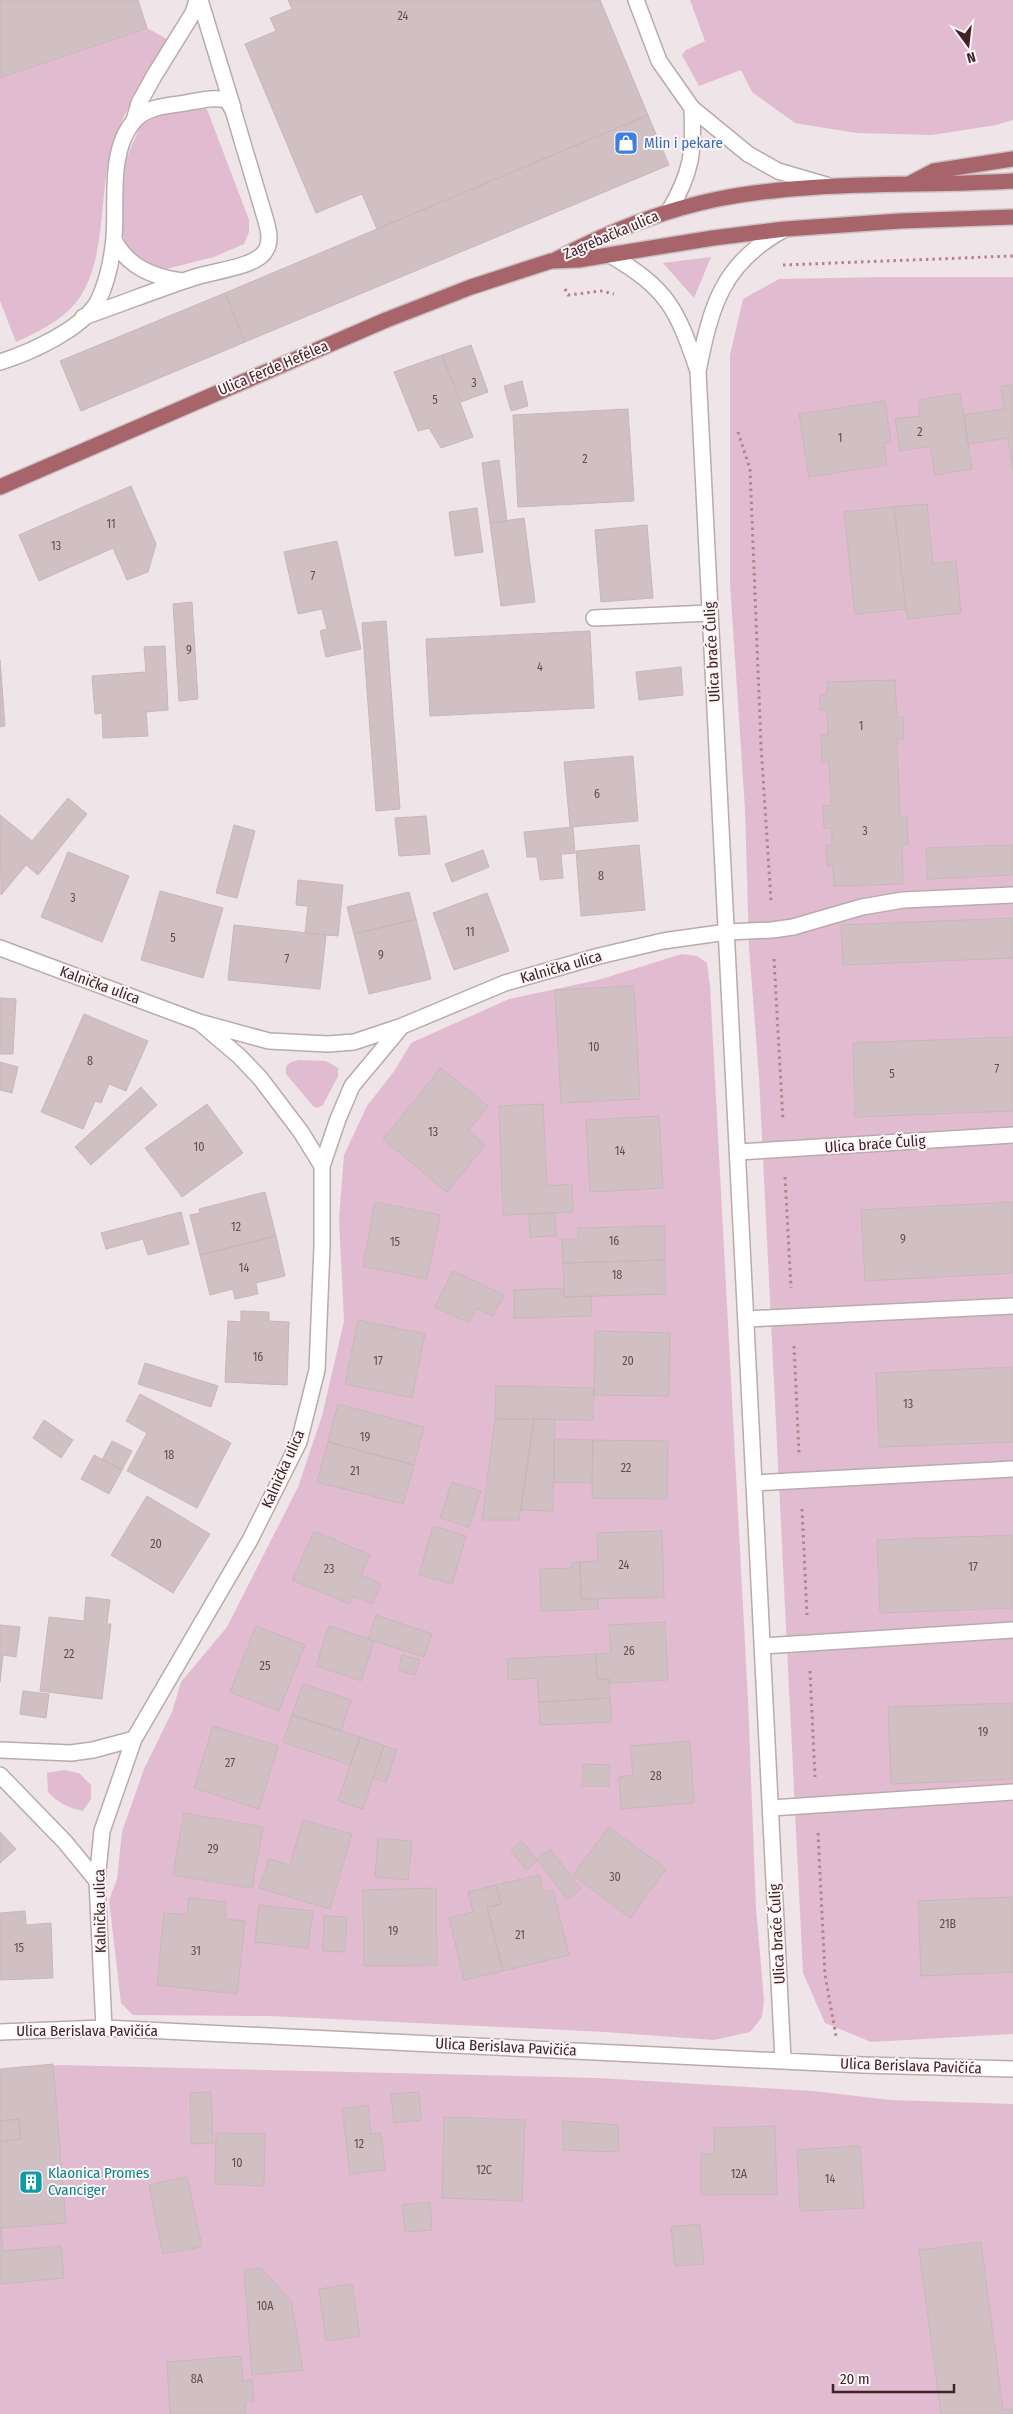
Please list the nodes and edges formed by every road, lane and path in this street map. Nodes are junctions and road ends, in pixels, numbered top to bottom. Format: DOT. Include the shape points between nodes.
graph roads {
  1 [pos="198,0"];
  2 [pos="636,0"];
  3 [pos="692,108"];
  4 [pos="233,110"];
  5 [pos="134,120"];
  6 [pos="1013,159"];
  7 [pos="1013,181"];
  8 [pos="908,185"];
  9 [pos="832,187"];
  10 [pos="669,211"];
  11 [pos="1013,218"];
  12 [pos="785,229"];
  13 [pos="114,240"];
  14 [pos="610,255"];
  15 [pos="1013,256"];
  16 [pos="551,261"];
  17 [pos="781,265"];
  18 [pos="184,281"];
  19 [pos="616,294"];
  20 [pos="83,317"];
  21 [pos="0,362"];
  22 [pos="698,372"];
  23 [pos="738,432"];
  24 [pos="0,487"];
  25 [pos="710,613"];
  26 [pos="594,618"];
  27 [pos="1013,896"];
  28 [pos="772,930"];
  29 [pos="726,932"];
  30 [pos="0,948"];
  31 [pos="199,1022"];
  32 [pos="402,1026"];
  33 [pos="1013,1135"];
  34 [pos="784,1150"];
  35 [pos="738,1152"];
  36 [pos="322,1166"];
  37 [pos="1013,1306"];
  38 [pos="792,1317"];
  39 [pos="746,1319"];
  40 [pos="1013,1469"];
  41 [pos="800,1480"];
  42 [pos="754,1483"];
  43 [pos="1013,1630"];
  44 [pos="808,1643"];
  45 [pos="763,1646"];
  46 [pos="134,1739"];
  47 [pos="0,1750"];
  48 [pos="0,1775"];
  49 [pos="1013,1792"];
  50 [pos="816,1805"];
  51 [pos="771,1808"];
  52 [pos="97,1881"];
  53 [pos="104,2028"];
  54 [pos="0,2032"];
  55 [pos="784,2060"];
  56 [pos="840,2064"];
  57 [pos="1013,2069"];
  1 -- 4 [label="street"];
  1 -- 5 [label="street" via="139,103"];
  2 -- 3 [label="street" via="659,61"];
  3 -- 9 [label="street" via="748,154 771,167"];
  3 -- 10 [label="street" via="694,143 691,166"];
  4 -- 5 [label="street" via="227,100 215,97 158,107"];
  4 -- 18 [label="street" via="270,237 267,248 262,256 252,261"];
  5 -- 13 [label="street" via="124,137 116,166"];
  6 -- 8 [label="main road" via="934,171"];
  7 -- 8 [label="main road, Zagrebačka ulica"];
  8 -- 9 [label="main road, Zagrebačka ulica"];
  9 -- 10 [label="main road, Zagrebačka ulica" via="762,192"];
  10 -- 16 [label="main road, Zagrebačka ulica" via="591,240"];
  11 -- 12 [label="main road, Zagrebačka ulica"];
  12 -- 14 [label="main road, Zagrebačka ulica"];
  12 -- 22 [label="street, Ulica braće Čulig" via="766,239 744,258 726,280 713,306"];
  13 -- 18 [label="street" via="129,262 143,271"];
  13 -- 20 [label="street" via="98,302"];
  14 -- 16 [label="main road, Zagrebačka ulica"];
  14 -- 22 [label="street, Ulica braće Čulig" via="635,270 663,295 684,330"];
  15 -- 17 [label="path"];
  16 -- 19 [label="path" via="568,295 601,291"];
  16 -- 24 [label="main road, Ulica Ferde Hefelea" via="470,286 386,320"];
  18 -- 20 [label="street"];
  20 -- 21 [label="street" via="47,343"];
  22 -- 25 [label="street, Ulica braće Čulig"];
  23 -- 28 [label="path" via="750,469 760,745"];
  25 -- 26 [label="street"];
  25 -- 29 [label="street, Ulica braće Čulig"];
  27 -- 28 [label="street" via="903,900"];
  28 -- 29 [label="street"];
  28 -- 34 [label="path"];
  29 -- 32 [label="street, Kalnička ulica" via="663,940 514,980"];
  29 -- 35 [label="street, Ulica braće Čulig"];
  30 -- 31 [label="street, Kalnička ulica"];
  31 -- 32 [label="street, Kalnička ulica" via="269,1041 305,1044 354,1042"];
  31 -- 36 [label="street, Kalnička ulica" via="260,1078"];
  32 -- 36 [label="street, Kalnička ulica" via="352,1086"];
  33 -- 34 [label="street, Ulica braće Čulig"];
  34 -- 35 [label="street, Ulica braće Čulig"];
  34 -- 38 [label="path"];
  35 -- 39 [label="street, Ulica braće Čulig"];
  36 -- 46 [label="street, Kalnička ulica" via="317,1370 299,1442 250,1540"];
  37 -- 38 [label="street"];
  38 -- 39 [label="street"];
  38 -- 41 [label="path"];
  39 -- 42 [label="street, Ulica braće Čulig"];
  40 -- 41 [label="street"];
  41 -- 42 [label="street"];
  41 -- 44 [label="path"];
  42 -- 45 [label="street, Ulica braće Čulig"];
  43 -- 44 [label="street"];
  44 -- 45 [label="street"];
  44 -- 50 [label="path"];
  45 -- 51 [label="street, Ulica braće Čulig"];
  46 -- 47 [label="street" via="71,1752"];
  46 -- 52 [label="street, Kalnička ulica" via="102,1831"];
  48 -- 52 [label="street"];
  49 -- 50 [label="street"];
  50 -- 51 [label="street"];
  50 -- 56 [label="path" via="825,1975"];
  51 -- 55 [label="street, Ulica braće Čulig"];
  52 -- 53 [label="street, Kalnička ulica"];
  53 -- 54 [label="street, Ulica Berislava Pavičića"];
  53 -- 55 [label="street, Ulica Berislava Pavičića"];
  55 -- 56 [label="street, Ulica Berislava Pavičića"];
  56 -- 57 [label="street, Ulica Berislava Pavičića"];
}
